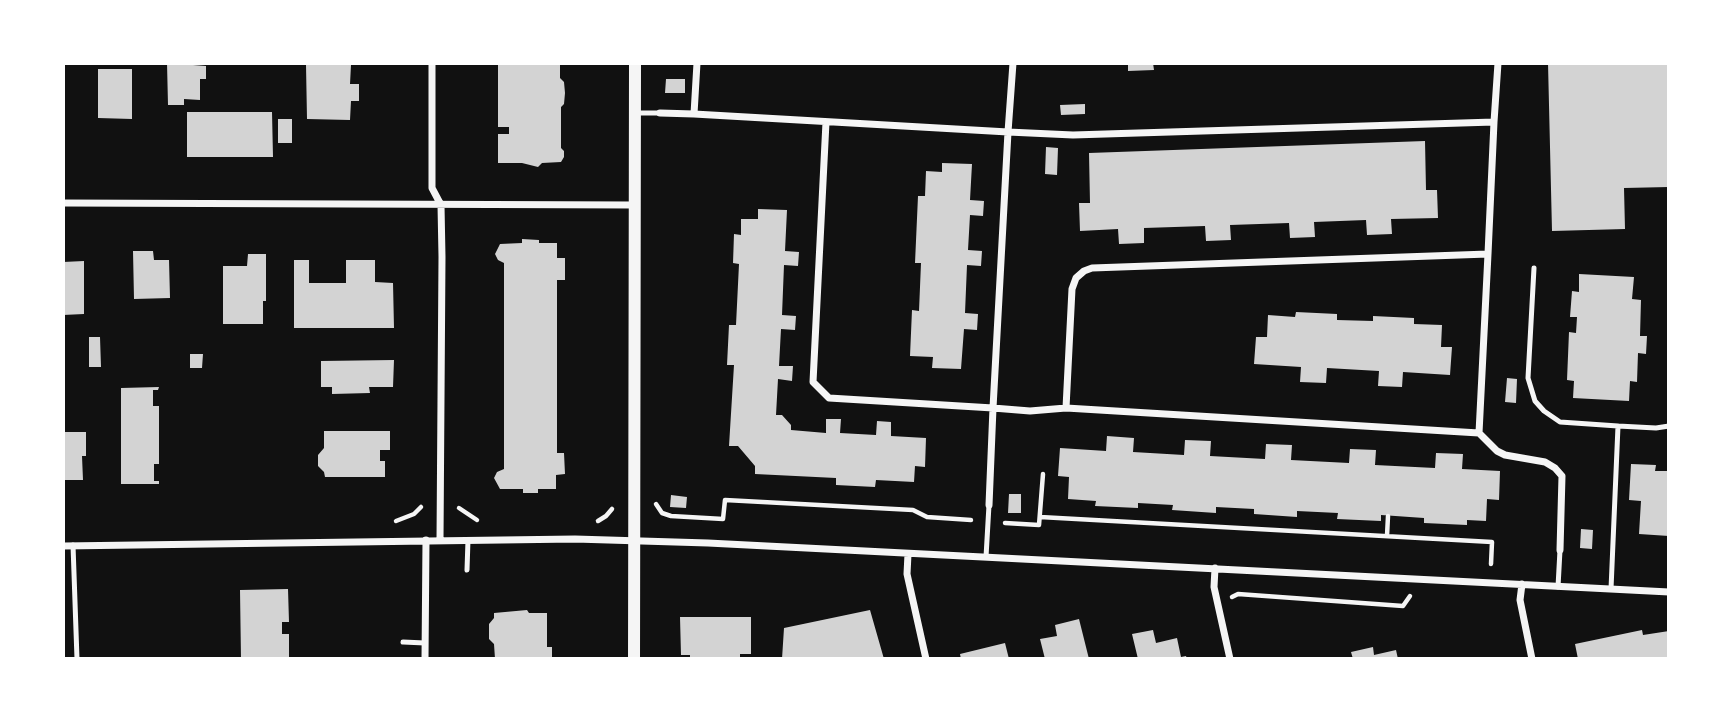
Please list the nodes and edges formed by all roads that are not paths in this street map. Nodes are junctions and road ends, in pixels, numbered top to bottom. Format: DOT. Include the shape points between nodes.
graph roads {
  1 [pos="432,63"];
  2 [pos="635,63"];
  3 [pos="697,63"];
  4 [pos="1013,63"];
  5 [pos="1498,63"];
  6 [pos="635,113"];
  7 [pos="660,113"];
  8 [pos="694,114"];
  9 [pos="826,122"];
  10 [pos="1494,122"];
  11 [pos="1009,132"];
  12 [pos="63,203"];
  13 [pos="441,205"];
  14 [pos="634,205"];
  15 [pos="1488,254"];
  16 [pos="1534,268"];
  17 [pos="993,408"];
  18 [pos="1066,408"];
  19 [pos="1618,426"];
  20 [pos="1669,426"];
  21 [pos="1479,433"];
  22 [pos="989,505"];
  23 [pos="426,540"];
  24 [pos="440,540"];
  25 [pos="468,540"];
  26 [pos="634,541"];
  27 [pos="73,545"];
  28 [pos="63,546"];
  29 [pos="1560,550"];
  30 [pos="908,554"];
  31 [pos="986,557"];
  32 [pos="1215,568"];
  33 [pos="467,570"];
  34 [pos="1522,584"];
  35 [pos="1558,587"];
  36 [pos="1612,589"];
  37 [pos="1669,592"];
  38 [pos="403,642"];
  39 [pos="425,643"];
  40 [pos="77,659"];
  41 [pos="425,659"];
  42 [pos="634,659"];
  43 [pos="926,659"];
  44 [pos="1230,659"];
  45 [pos="1532,659"];
  1 -- 13 [label="street" via="432,188"];
  2 -- 6 [label="street"];
  3 -- 8 [label="street"];
  4 -- 11 [label="street"];
  5 -- 10 [label="street"];
  6 -- 7 [label="lane"];
  6 -- 14 [label="street"];
  7 -- 8 [label="street"];
  8 -- 9 [label="street"];
  9 -- 11 [label="street"];
  9 -- 17 [label="street" via="813,382 829,398"];
  10 -- 11 [label="street" via="1073,135"];
  10 -- 15 [label="street"];
  11 -- 17 [label="street"];
  12 -- 13 [label="street"];
  13 -- 14 [label="street"];
  13 -- 24 [label="street"];
  14 -- 26 [label="street"];
  15 -- 18 [label="street" via="1084,271 1072,289"];
  15 -- 21 [label="street"];
  16 -- 19 [label="lane" via="1528,379 1535,401 1560,422"];
  17 -- 18 [label="street"];
  17 -- 22 [label="street"];
  18 -- 21 [label="street"];
  19 -- 20 [label="lane"];
  19 -- 36 [label="lane"];
  21 -- 29 [label="street" via="1497,452 1545,461 1562,477"];
  22 -- 31 [label="lane"];
  23 -- 24 [label="street"];
  23 -- 27 [label="street"];
  23 -- 39 [label="street"];
  24 -- 25 [label="street"];
  25 -- 26 [label="street"];
  25 -- 33 [label="lane"];
  26 -- 30 [label="street"];
  26 -- 42 [label="street"];
  27 -- 28 [label="street"];
  27 -- 40 [label="lane"];
  29 -- 35 [label="lane"];
  30 -- 31 [label="street"];
  30 -- 43 [label="street" via="907,574"];
  31 -- 32 [label="street"];
  32 -- 34 [label="street"];
  32 -- 44 [label="street" via="1214,587"];
  34 -- 35 [label="street"];
  34 -- 45 [label="street" via="1520,600"];
  35 -- 36 [label="street"];
  36 -- 37 [label="street"];
  38 -- 39 [label="lane"];
  39 -- 41 [label="street"];
}
